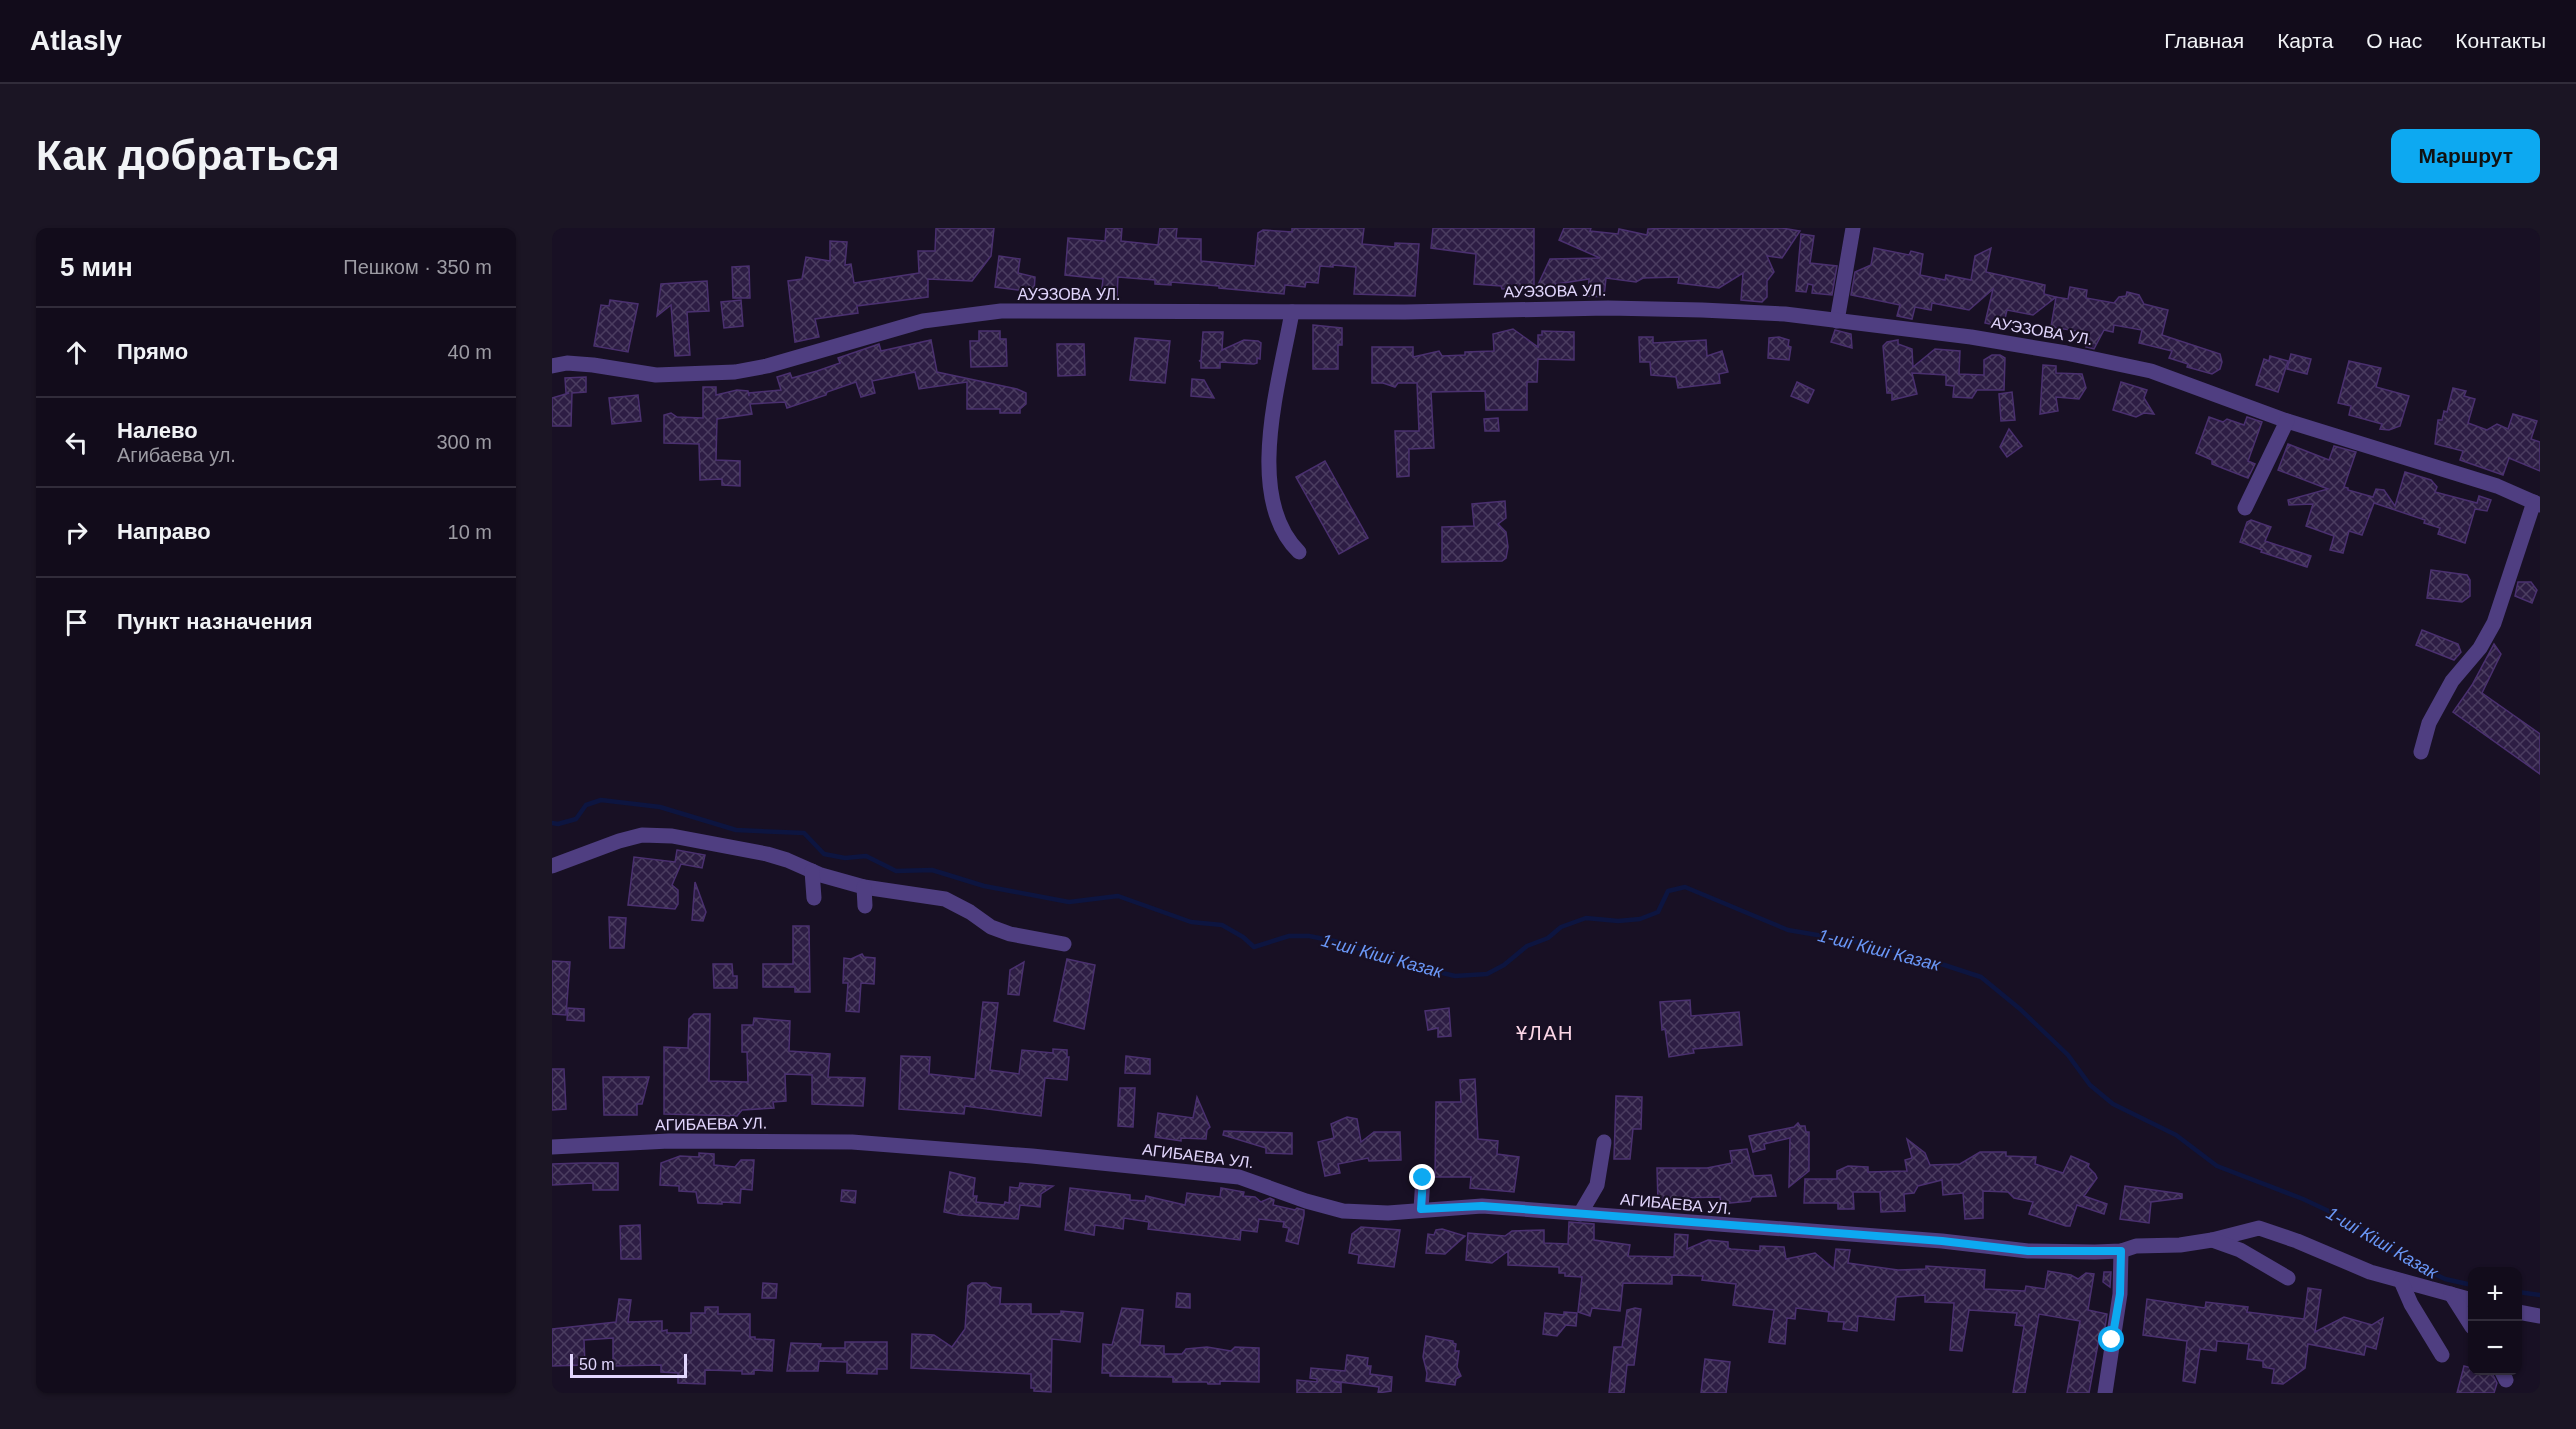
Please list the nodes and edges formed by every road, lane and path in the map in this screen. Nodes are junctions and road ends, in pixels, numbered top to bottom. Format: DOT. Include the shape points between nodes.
graph roads {
  1 [pos="1853,228"];
  2 [pos="1292,312"];
  3 [pos="1838,321"];
  4 [pos="552,366"];
  5 [pos="2287,421"];
  6 [pos="2537,503"];
  7 [pos="2245,508"];
  8 [pos="1299,552"];
  9 [pos="2421,752"];
  10 [pos="552,866"];
  11 [pos="812,871"];
  12 [pos="864,887"];
  13 [pos="814,898"];
  14 [pos="865,906"];
  15 [pos="1064,944"];
  16 [pos="1604,1142"];
  17 [pos="552,1148"];
  18 [pos="1423,1178"];
  19 [pos="1421,1209"];
  20 [pos="1580,1214"];
  21 [pos="2212,1240"];
  22 [pos="2121,1251"];
  23 [pos="2288,1278"];
  24 [pos="2401,1281"];
  25 [pos="2451,1294"];
  26 [pos="2468,1299"];
  27 [pos="2522,1313"];
  28 [pos="2540,1316"];
  29 [pos="2468,1321"];
  30 [pos="2442,1355"];
  31 [pos="2105,1393"];
  1 -- 3 [label="street"];
  2 -- 3 [label="street, АУЭЗОВА УЛ." via="1702,310"];
  2 -- 4 [label="street, АУЭЗОВА УЛ." via="1001,311 923,321 735,372 656,375 593,365"];
  2 -- 8 [label="street" via="1267,465 1281,528"];
  3 -- 5 [label="street, АУЭЗОВА УЛ." via="1971,337 2117,363 2151,371"];
  5 -- 6 [label="street, АУЭЗОВА УЛ." via="2497,486"];
  5 -- 7 [label="street"];
  6 -- 9 [label="street" via="2494,623 2480,648 2452,681 2429,723"];
  10 -- 11 [label="street" via="642,835 672,836 767,854"];
  11 -- 12 [label="street"];
  11 -- 13 [label="street"];
  12 -- 14 [label="street"];
  12 -- 15 [label="street" via="945,898 991,927"];
  16 -- 20 [label="street" via="1597,1185"];
  17 -- 19 [label="street, АГИБАЕВА УЛ." via="669,1141 862,1143 1239,1177 1343,1211 1388,1213"];
  18 -- 19 [label="street"];
  19 -- 20 [label="street, АГИБАЕВА УЛ." via="1482,1206"];
  20 -- 22 [label="street, АГИБАЕВА УЛ." via="2028,1251"];
  21 -- 22 [label="street, АГИБАЕВА УЛ." via="2136,1246"];
  21 -- 23 [label="street" via="2240,1250"];
  21 -- 24 [label="street, АГИБАЕВА УЛ." via="2259,1228"];
  22 -- 31 [label="street" via="2120,1294"];
  24 -- 25 [label="street, АГИБАЕВА УЛ."];
  24 -- 30 [label="street"];
  25 -- 26 [label="street, АГИБАЕВА УЛ."];
  25 -- 29 [label="street"];
  27 -- 28 [label="street"];
}
